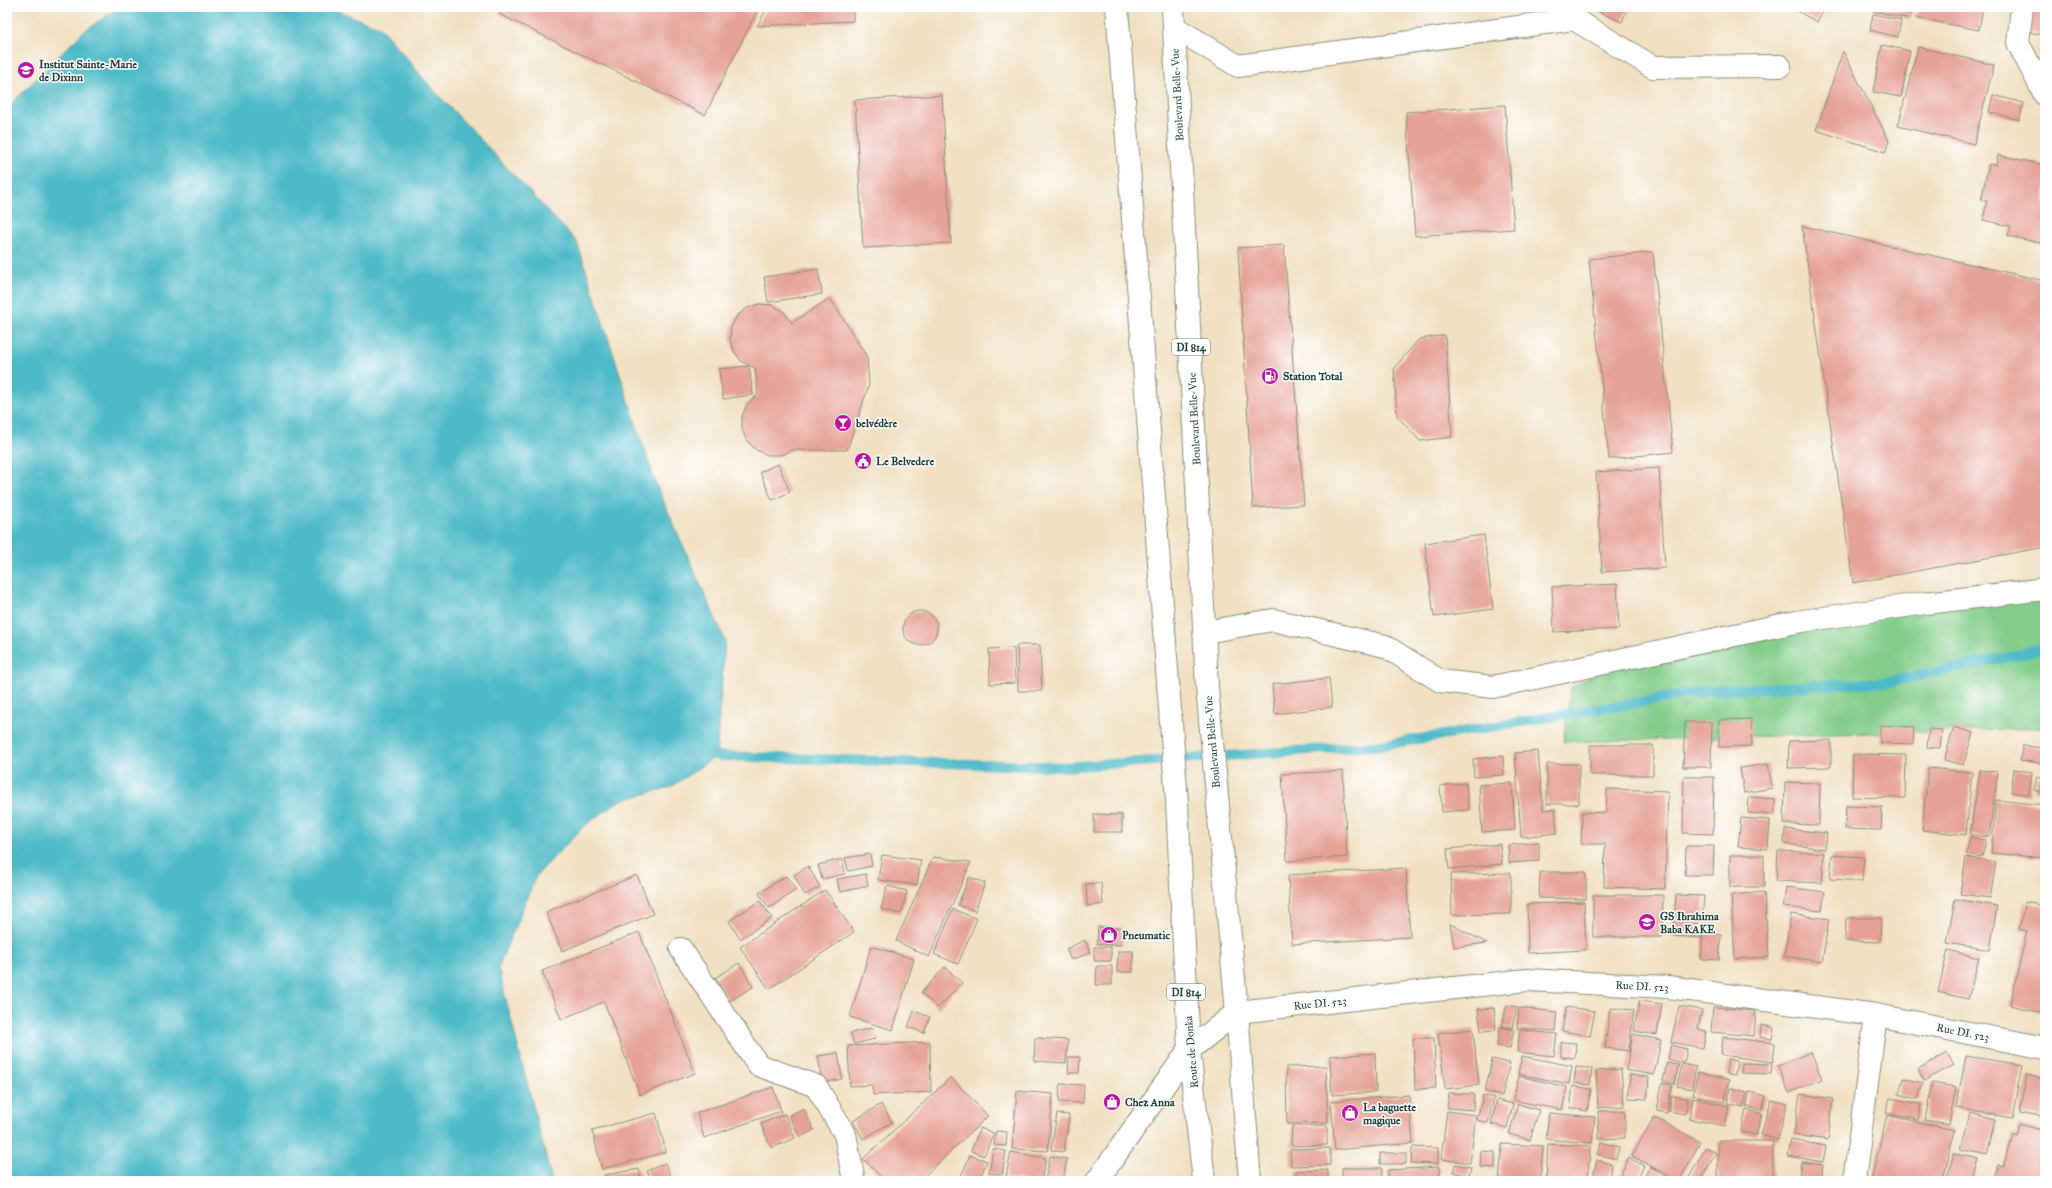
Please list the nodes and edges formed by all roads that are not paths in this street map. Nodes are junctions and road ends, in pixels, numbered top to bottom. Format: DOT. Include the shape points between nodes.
graph roads {
  1 [pos="1117,7"];
  2 [pos="2022,7"];
  3 [pos="1173,17"];
  4 [pos="1780,66"];
  5 [pos="2045,95"];
  6 [pos="2045,589"];
  7 [pos="1205,632"];
  8 [pos="681,949"];
  9 [pos="1237,1012"];
  10 [pos="1876,1015"];
  11 [pos="2045,1048"];
  12 [pos="1189,1050"];
  13 [pos="854,1181"];
  14 [pos="1097,1181"];
  15 [pos="1204,1181"];
  16 [pos="1250,1181"];
  17 [pos="1854,1181"];
  1 -- 12 [label="main road, Route de Donka / DI 814" via="1177,802"];
  2 -- 5 [label="main road" via="2018,43"];
  3 -- 4 [label="main road" via="1238,66 1574,19 1653,67"];
  3 -- 7 [label="main road, Boulevard Belle-Vue / DI 814"];
  6 -- 7 [label="main road" via="1926,602 1796,622 1493,687 1440,681 1385,646 1273,620"];
  7 -- 9 [label="main road, Boulevard Belle-Vue / DI 814" via="1207,687"];
  8 -- 13 [label="main road" via="758,1065 816,1086 845,1134"];
  9 -- 10 [label="main road, Rue DI. 523" via="1527,980 1668,986"];
  9 -- 12 [label="main road"];
  9 -- 16 [label="main road"];
  10 -- 11 [label="main road, Rue DI. 523"];
  10 -- 17 [label="main road"];
  12 -- 14 [label="main road"];
  12 -- 15 [label="main road, Route de Donka / DI 814"];
}
